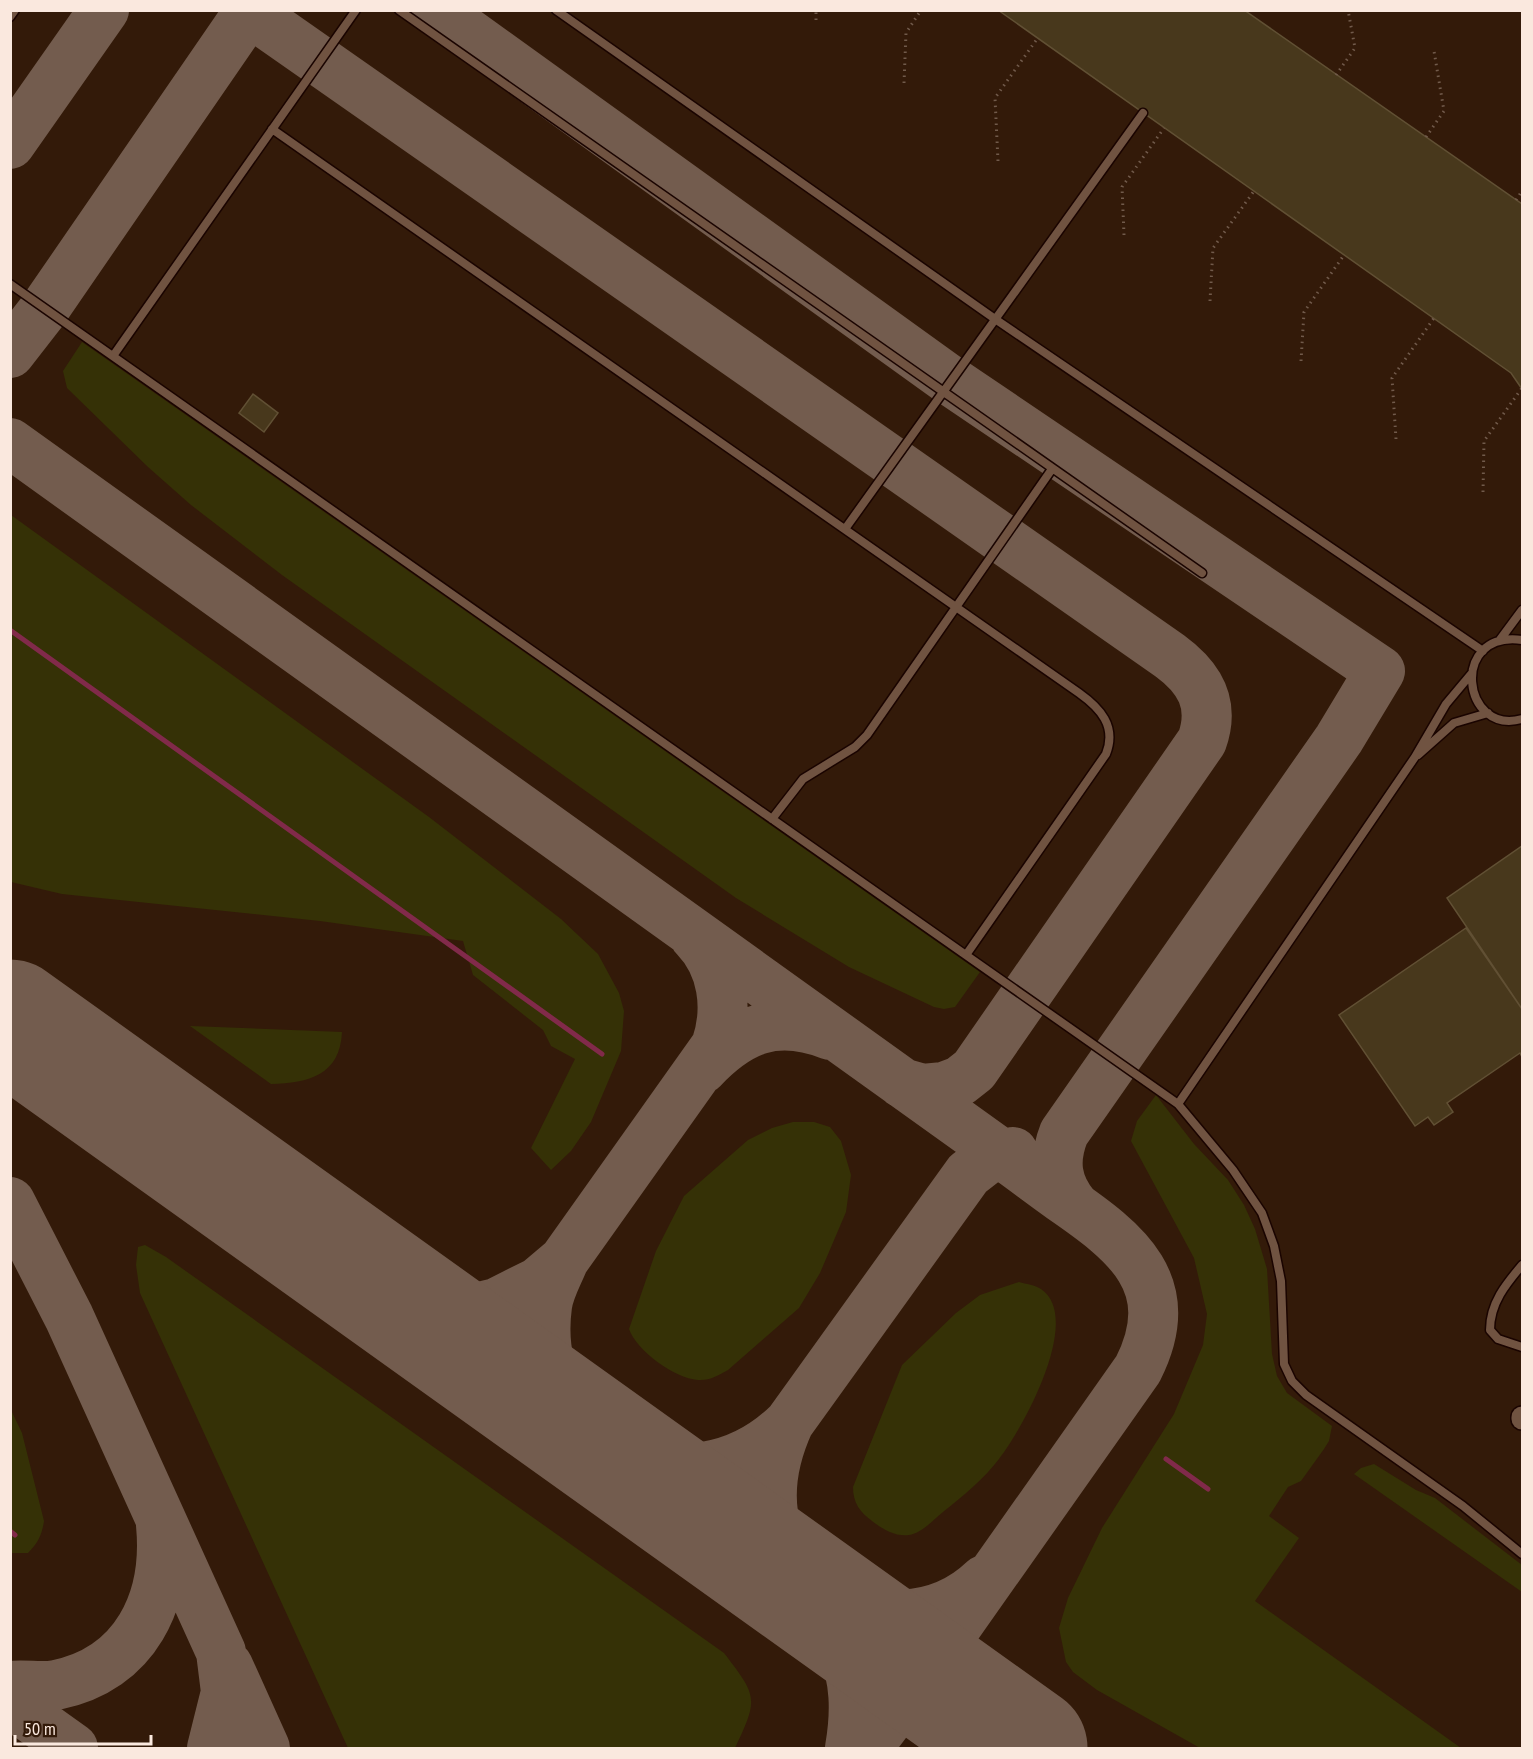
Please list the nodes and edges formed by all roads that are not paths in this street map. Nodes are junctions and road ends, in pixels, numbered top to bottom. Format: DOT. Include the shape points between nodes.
graph roads {
  1 [pos="15,10"];
  2 [pos="356,10"];
  3 [pos="399,10"];
  4 [pos="556,10"];
  5 [pos="10,17"];
  6 [pos="1143,113"];
  7 [pos="272,129"];
  8 [pos="10,284"];
  9 [pos="995,319"];
  10 [pos="113,356"];
  11 [pos="943,392"];
  12 [pos="1052,469"];
  13 [pos="845,529"];
  14 [pos="1202,573"];
  15 [pos="956,606"];
  16 [pos="1522,610"];
  17 [pos="1499,640"];
  18 [pos="1522,640"];
  19 [pos="1483,651"];
  20 [pos="1472,673"];
  21 [pos="1488,712"];
  22 [pos="1522,719"];
  23 [pos="1415,757"];
  24 [pos="772,819"];
  25 [pos="966,956"];
  26 [pos="1178,1104"];
  27 [pos="1522,1265"];
  28 [pos="1522,1347"];
  29 [pos="1522,1554"];
  1 -- 5 [label="lane"];
  2 -- 7 [label="lane"];
  3 -- 11 [label="lane"];
  4 -- 9 [label="lane"];
  6 -- 9 [label="lane"];
  7 -- 10 [label="lane"];
  7 -- 13 [label="lane"];
  8 -- 10 [label="lane"];
  9 -- 11 [label="lane"];
  9 -- 19 [label="lane"];
  10 -- 24 [label="lane"];
  11 -- 12 [label="lane"];
  11 -- 13 [label="lane"];
  12 -- 14 [label="lane"];
  12 -- 15 [label="lane"];
  13 -- 15 [label="lane"];
  15 -- 24 [label="lane" via="860,742 803,779"];
  15 -- 25 [label="lane" via="1095,704 1110,736 1102,760"];
  16 -- 17 [label="lane"];
  17 -- 18 [label="lane"];
  17 -- 19 [label="lane"];
  19 -- 20 [label="lane"];
  20 -- 21 [label="lane" via="1472,689"];
  20 -- 23 [label="lane" via="1441,712"];
  21 -- 22 [label="lane" via="1506,720"];
  21 -- 23 [label="lane" via="1454,723"];
  23 -- 26 [label="lane"];
  24 -- 25 [label="lane"];
  25 -- 26 [label="lane"];
  26 -- 29 [label="lane" via="1233,1170 1266,1223 1281,1281 1284,1364 1292,1381"];
  27 -- 28 [label="lane" via="1501,1293 1490,1318 1490,1330 1498,1339"];
}
